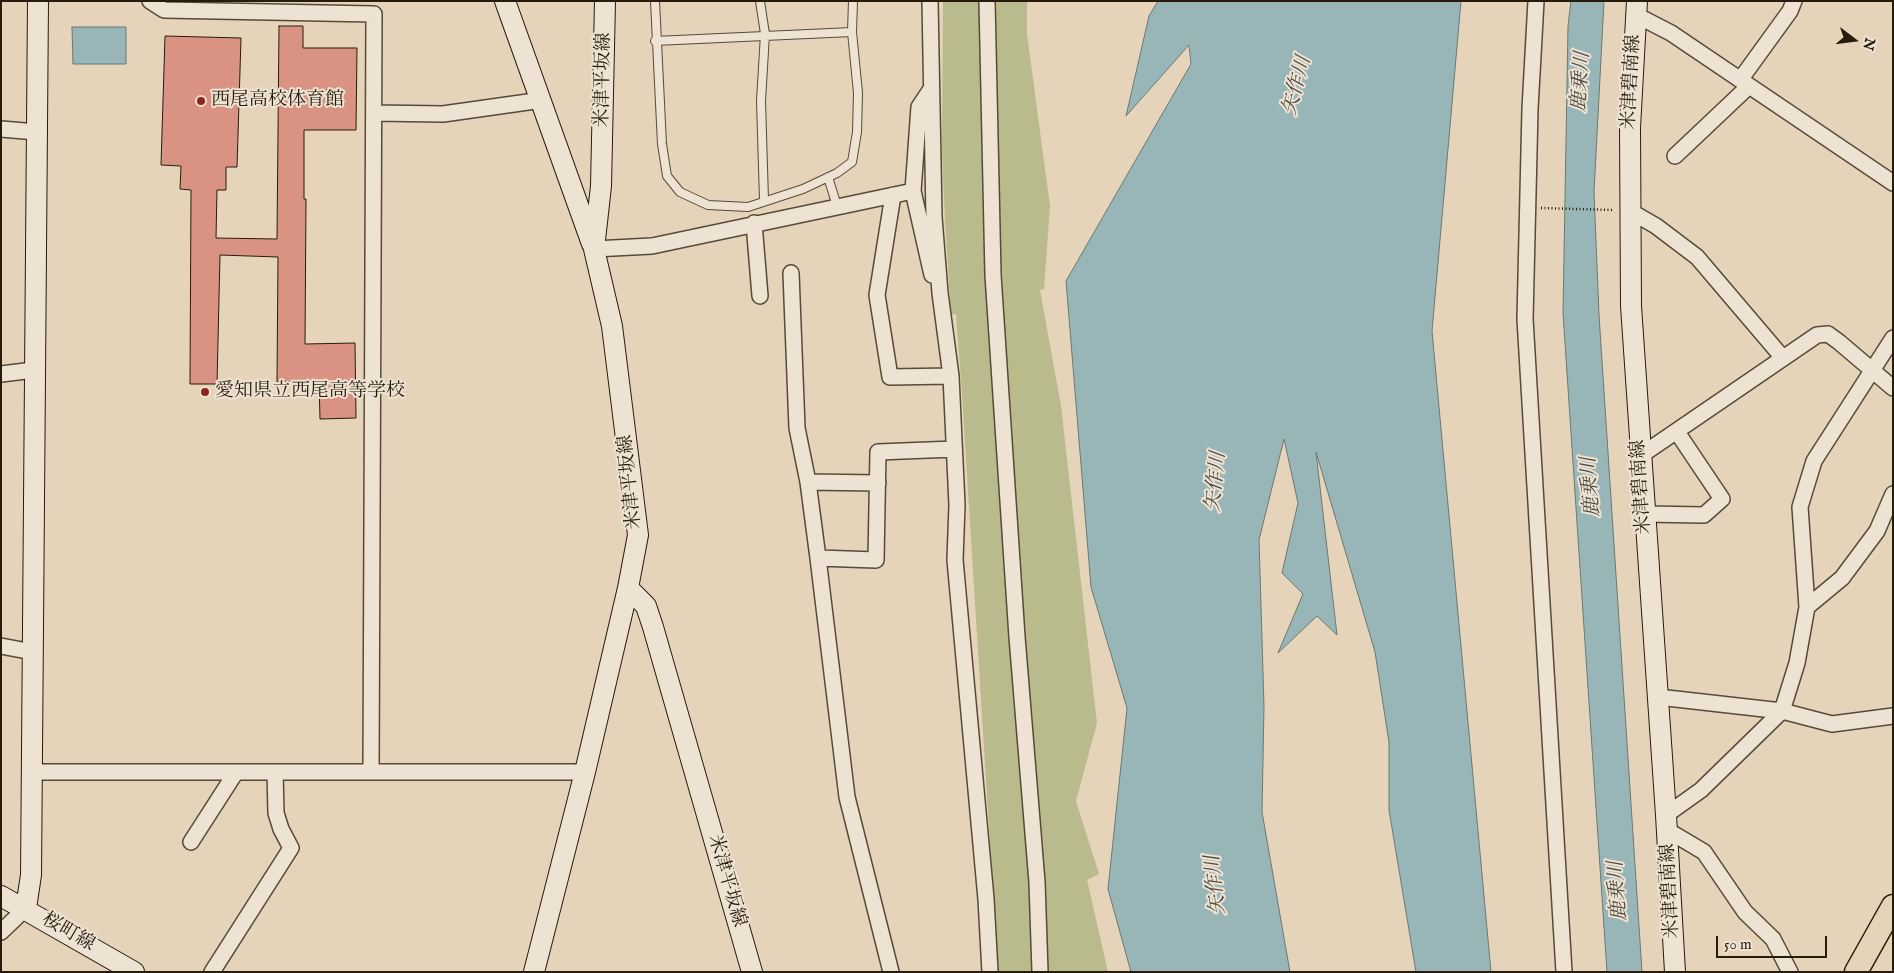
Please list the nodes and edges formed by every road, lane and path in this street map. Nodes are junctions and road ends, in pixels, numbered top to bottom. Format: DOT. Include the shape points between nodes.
graph roads {
  1 [pos="38,1"];
  2 [pos="150,1"];
  3 [pos="505,1"];
  4 [pos="606,1"];
  5 [pos="655,1"];
  6 [pos="760,1"];
  7 [pos="853,1"];
  8 [pos="930,1"];
  9 [pos="987,1"];
  10 [pos="1536,1"];
  11 [pos="1794,1"];
  12 [pos="1636,8"];
  13 [pos="852,32"];
  14 [pos="765,34"];
  15 [pos="655,41"];
  16 [pos="1745,83"];
  17 [pos="931,90"];
  18 [pos="542,100"];
  19 [pos="374,113"];
  20 [pos="1,130"];
  21 [pos="37,132"];
  22 [pos="1675,156"];
  23 [pos="828,177"];
  24 [pos="1893,184"];
  25 [pos="913,191"];
  26 [pos="892,195"];
  27 [pos="764,200"];
  28 [pos="837,206"];
  29 [pos="1527,208"];
  30 [pos="1623,211"];
  31 [pos="754,223"];
  32 [pos="594,249"];
  33 [pos="791,273"];
  34 [pos="940,292"];
  35 [pos="760,296"];
  36 [pos="1893,338"];
  37 [pos="1783,358"];
  38 [pos="34,370"];
  39 [pos="1873,371"];
  40 [pos="1,374"];
  41 [pos="951,376"];
  42 [pos="1893,388"];
  43 [pos="1677,432"];
  44 [pos="954,449"];
  45 [pos="1640,456"];
  46 [pos="808,482"];
  47 [pos="878,483"];
  48 [pos="1893,494"];
  49 [pos="1644,514"];
  50 [pos="818,558"];
  51 [pos="628,588"];
  52 [pos="1807,607"];
  53 [pos="1,646"];
  54 [pos="33,652"];
  55 [pos="1658,698"];
  56 [pos="1782,711"];
  57 [pos="1893,716"];
  58 [pos="32,772"];
  59 [pos="236,772"];
  60 [pos="275,772"];
  61 [pos="371,772"];
  62 [pos="585,772"];
  63 [pos="1667,822"];
  64 [pos="191,842"];
  65 [pos="1,896"];
  66 [pos="1893,906"];
  67 [pos="26,908"];
  68 [pos="1,932"];
  69 [pos="125,969"];
  70 [pos="212,972"];
  71 [pos="534,972"];
  72 [pos="752,972"];
  73 [pos="891,972"];
  74 [pos="990,972"];
  75 [pos="1040,972"];
  76 [pos="1564,972"];
  77 [pos="1675,972"];
  78 [pos="1790,972"];
  79 [pos="1856,972"];
  1 -- 21 [label="main road"];
  2 -- 19 [label="street" via="164,10 374,14"];
  3 -- 18 [label="main road"];
  4 -- 32 [label="main road, 米津平坂線" via="601,186"];
  5 -- 15 [label="lane"];
  6 -- 14 [label="lane"];
  7 -- 13 [label="lane"];
  8 -- 17 [label="street"];
  9 -- 75 [label="street" via="993,275 1016,628 1037,882"];
  10 -- 29 [label="street"];
  11 -- 16 [label="street"];
  12 -- 16 [label="street"];
  12 -- 30 [label="main road, 米津碧南線"];
  13 -- 14 [label="lane"];
  13 -- 23 [label="lane" via="858,93 856,140 852,162"];
  14 -- 15 [label="lane"];
  14 -- 27 [label="lane" via="761,101"];
  15 -- 27 [label="lane" via="667,176 680,192 708,205 748,207"];
  16 -- 22 [label="street"];
  16 -- 24 [label="street"];
  17 -- 25 [label="street" via="919,107"];
  17 -- 34 [label="street" via="934,218"];
  18 -- 19 [label="street" via="443,114"];
  18 -- 32 [label="main road"];
  19 -- 61 [label="street"];
  20 -- 21 [label="street"];
  21 -- 38 [label="main road"];
  23 -- 27 [label="lane" via="803,189"];
  23 -- 28 [label="lane"];
  25 -- 26 [label="street"];
  25 -- 34 [label="street" via="930,271"];
  26 -- 28 [label="street"];
  26 -- 41 [label="street" via="878,295 890,376"];
  28 -- 31 [label="street"];
  29 -- 30 [label="path"];
  29 -- 76 [label="street" via="1525,319"];
  30 -- 37 [label="street" via="1656,226 1697,257"];
  30 -- 45 [label="main road, 米津碧南線"];
  31 -- 32 [label="street" via="652,246"];
  31 -- 35 [label="street"];
  32 -- 51 [label="main road, 米津平坂線" via="612,326 638,535"];
  33 -- 46 [label="street" via="797,428"];
  34 -- 41 [label="street"];
  36 -- 39 [label="street"];
  37 -- 39 [label="street" via="1817,335 1828,334"];
  37 -- 43 [label="street"];
  38 -- 40 [label="street"];
  38 -- 54 [label="main road"];
  39 -- 42 [label="street"];
  39 -- 52 [label="street" via="1814,461 1800,507"];
  41 -- 44 [label="street"];
  43 -- 45 [label="street"];
  43 -- 49 [label="street" via="1722,499 1704,515"];
  44 -- 47 [label="street" via="878,452"];
  44 -- 74 [label="street" via="955,560"];
  45 -- 49 [label="main road, 米津碧南線"];
  46 -- 47 [label="street"];
  46 -- 50 [label="street"];
  47 -- 50 [label="street" via="876,560"];
  48 -- 52 [label="street" via="1877,531 1842,578"];
  49 -- 55 [label="main road, 米津碧南線"];
  50 -- 73 [label="street" via="847,797"];
  51 -- 62 [label="main road"];
  51 -- 72 [label="main road, 米津平坂線" via="646,606 653,627"];
  52 -- 56 [label="street" via="1797,663"];
  53 -- 54 [label="street"];
  54 -- 58 [label="main road"];
  55 -- 56 [label="street"];
  55 -- 63 [label="main road, 米津碧南線"];
  56 -- 57 [label="street" via="1832,724"];
  56 -- 63 [label="street"];
  58 -- 59 [label="street"];
  58 -- 67 [label="main road" via="31,876"];
  59 -- 60 [label="street"];
  59 -- 64 [label="street"];
  60 -- 61 [label="street"];
  60 -- 70 [label="street" via="276,813 291,848"];
  61 -- 62 [label="street"];
  62 -- 71 [label="main road"];
  63 -- 77 [label="main road, 米津碧南線"];
  63 -- 78 [label="street" via="1704,852 1745,912 1779,947"];
  65 -- 67 [label="main road, 桜町線"];
  66 -- 79 [label="main road"];
  67 -- 68 [label="street"];
  67 -- 69 [label="main road, 桜町線"];
}
